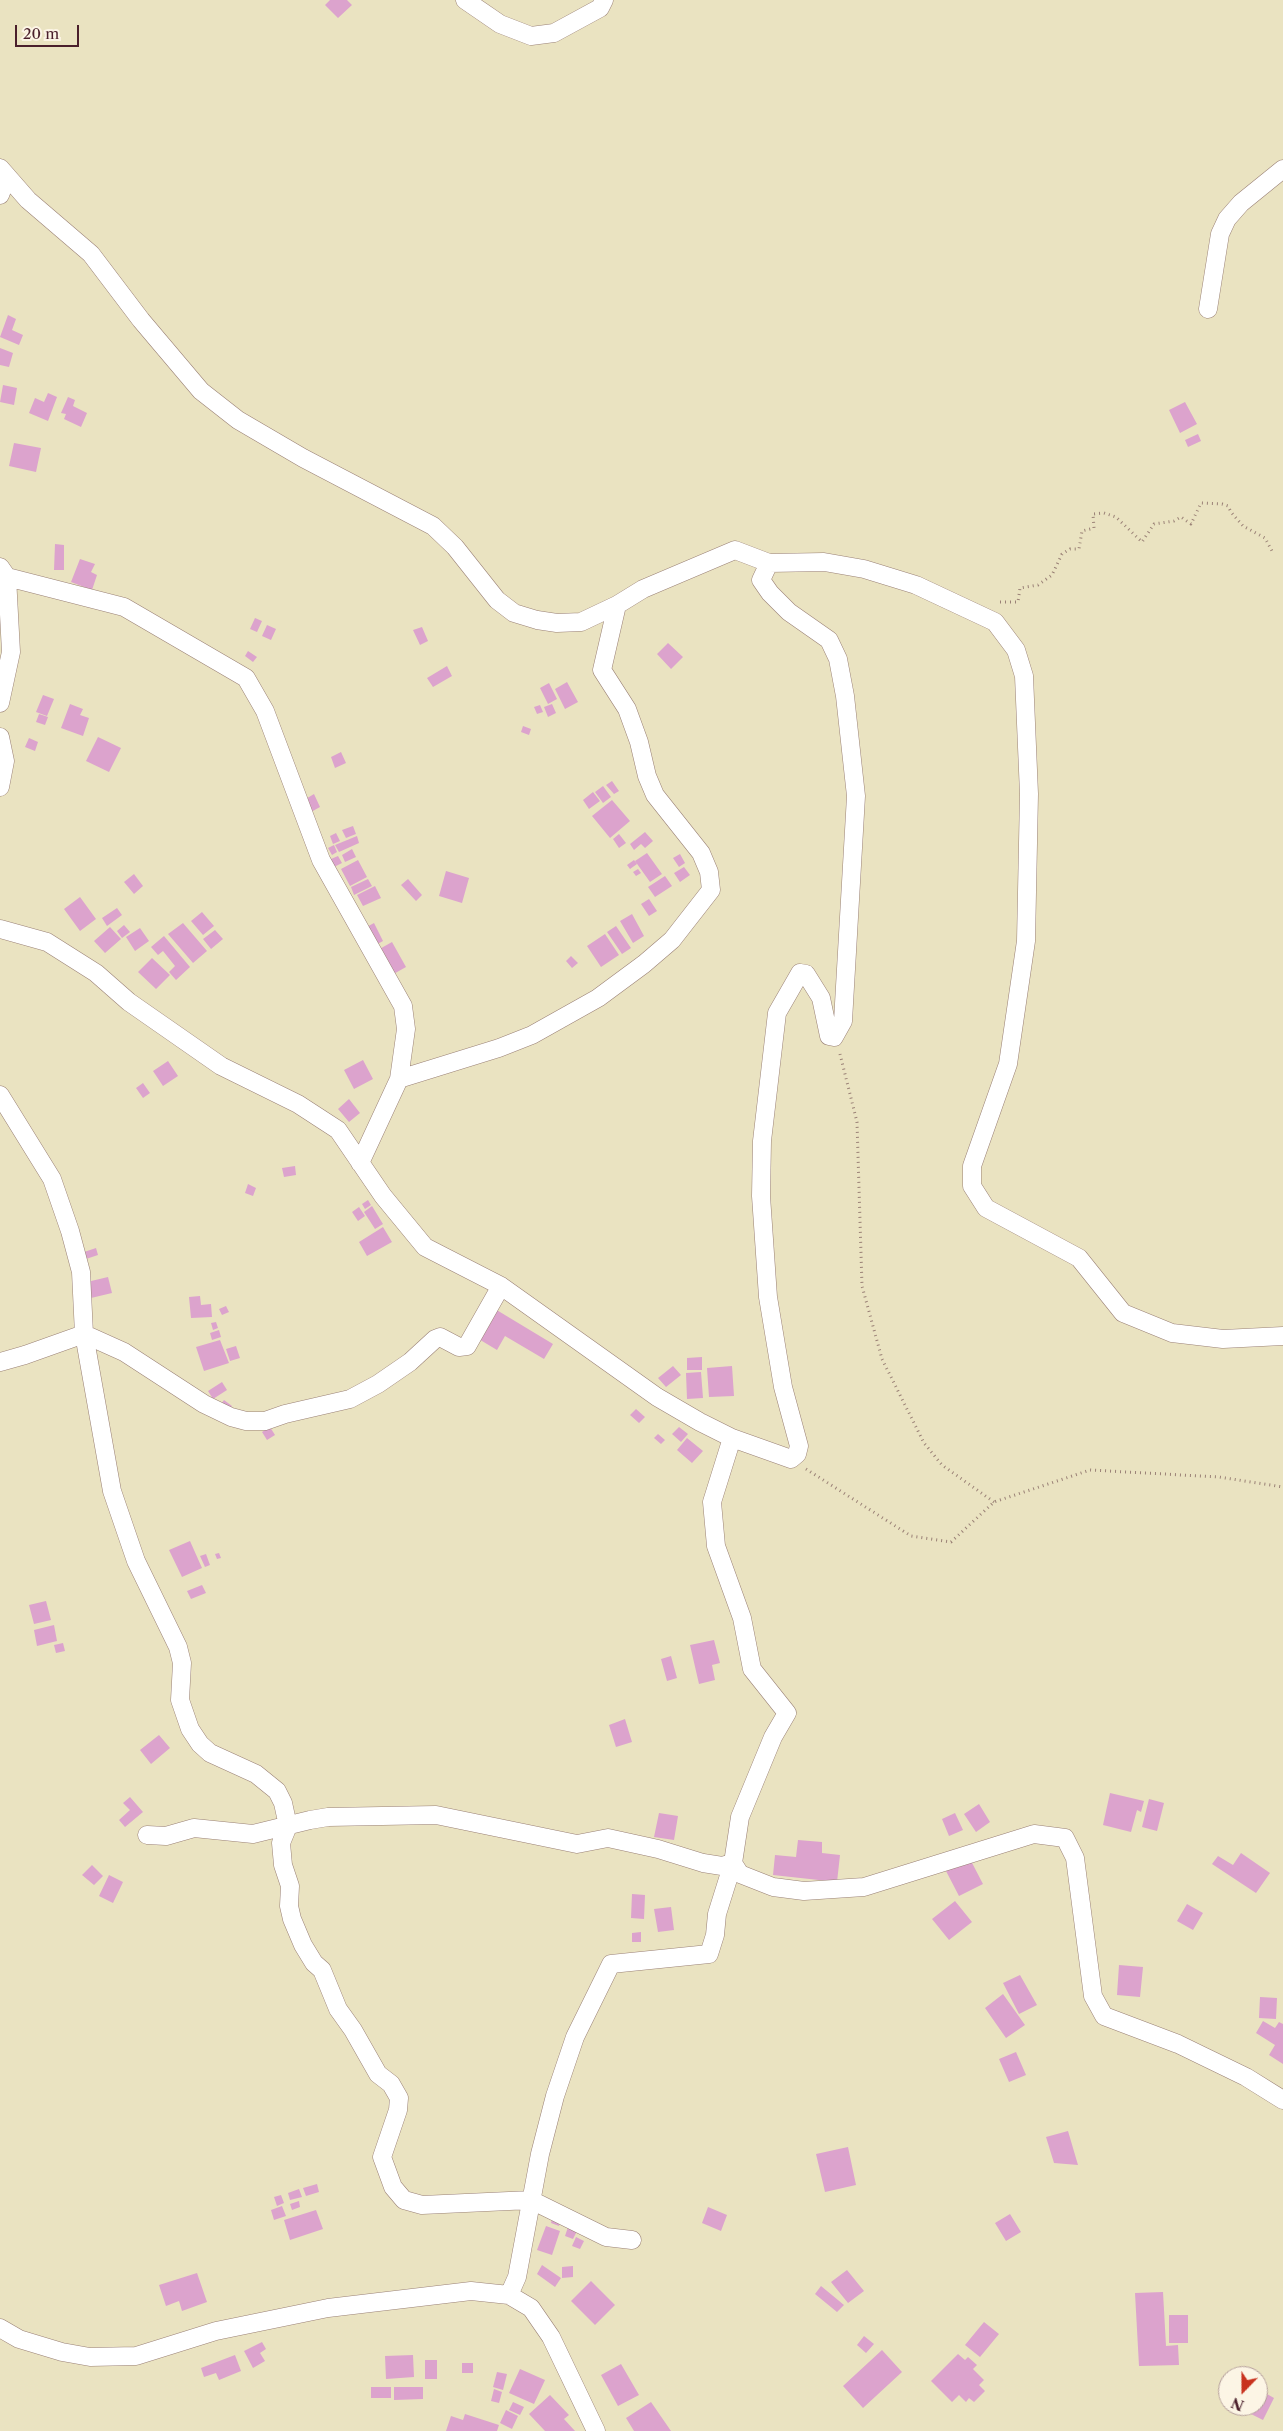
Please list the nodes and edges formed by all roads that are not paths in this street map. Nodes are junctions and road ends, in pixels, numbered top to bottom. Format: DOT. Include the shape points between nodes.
graph roads {
  1 [pos="465,0"];
  2 [pos="604,0"];
  3 [pos="1283,169"];
  4 [pos="3,172"];
  5 [pos="0,195"];
  6 [pos="1208,308"];
  7 [pos="769,563"];
  8 [pos="4,572"];
  9 [pos="618,605"];
  10 [pos="0,703"];
  11 [pos="0,736"];
  12 [pos="0,787"];
  13 [pos="0,930"];
  14 [pos="399,1079"];
  15 [pos="0,1095"];
  16 [pos="360,1163"];
  17 [pos="501,1286"];
  18 [pos="84,1334"];
  19 [pos="1283,1336"];
  20 [pos="0,1362"];
  21 [pos="732,1438"];
  22 [pos="288,1826"];
  23 [pos="147,1835"];
  24 [pos="733,1862"];
  25 [pos="1283,2100"];
  26 [pos="531,2200"];
  27 [pos="632,2240"];
  28 [pos="509,2295"];
  29 [pos="0,2328"];
  30 [pos="596,2431"];
  1 -- 2 [label="street" via="500,24 531,36 554,33 600,8"];
  3 -- 6 [label="street" via="1240,203 1227,219 1220,234"];
  4 -- 5 [label="street"];
  4 -- 9 [label="street" via="28,200 91,254 201,391 238,420 433,526 455,547 497,600 514,613 557,623 581,622"];
  7 -- 9 [label="street" via="735,550 643,589"];
  7 -- 19 [label="street" via="824,562 864,569 916,585 996,622 1016,650 1024,676 1029,794 1026,942 1008,1064 972,1166 972,1186 986,1208 1080,1258 1123,1313 1172,1333 1223,1339"];
  7 -- 21 [label="street" via="760,580 770,594 789,612 829,640 838,659 856,796 842,1021 834,1037 829,1036 821,998 806,974 800,973 777,1012 762,1141 761,1196 768,1296 783,1387 799,1446 791,1459"];
  8 -- 10 [label="street" via="11,652"];
  8 -- 14 [label="street" via="124,607 246,678 265,711 321,860 403,1006 406,1029"];
  9 -- 14 [label="street" via="602,670 627,709 655,795 702,853 710,872 711,890 672,940 598,998 532,1035"];
  11 -- 12 [label="street" via="5,761"];
  13 -- 16 [label="street" via="47,942 96,973 129,1002 221,1066 298,1104 338,1130"];
  14 -- 16 [label="street"];
  15 -- 18 [label="street" via="52,1180 81,1272"];
  16 -- 17 [label="street" via="425,1247"];
  17 -- 18 [label="street" via="467,1346 459,1347 440,1337 410,1362 350,1399 265,1421 231,1417 204,1404 124,1352"];
  17 -- 21 [label="street" via="657,1397"];
  18 -- 20 [label="street"];
  18 -- 22 [label="street" via="112,1491 136,1561 178,1647 182,1663 180,1700 190,1729 210,1754 268,1782 283,1803"];
  21 -- 24 [label="street" via="712,1502 716,1546 742,1618 752,1669 787,1713 773,1737 740,1817"];
  22 -- 23 [label="street" via="253,1834 194,1828 166,1836"];
  22 -- 24 [label="street" via="328,1817 436,1815 578,1844 608,1838 703,1863 722,1866"];
  22 -- 26 [label="street" via="281,1842 283,1865 290,1886 292,1920 303,1945 322,1970 338,2009 378,2074 391,2084 399,2098 382,2157 393,2187 404,2200 422,2205"];
  24 -- 25 [label="street" via="740,1874 773,1887 804,1891 864,1887 1034,1834 1065,1838 1076,1858 1093,1996 1104,2016 1178,2044 1246,2077"];
  24 -- 26 [label="street" via="709,1954 611,1964 575,2037 552,2106"];
  26 -- 27 [label="street" via="606,2236"];
  26 -- 28 [label="street" via="517,2277"];
  28 -- 29 [label="street" via="471,2291 328,2308 216,2331 136,2356 90,2357 62,2352 19,2339"];
  28 -- 30 [label="street" via="531,2308 551,2337"];
}
